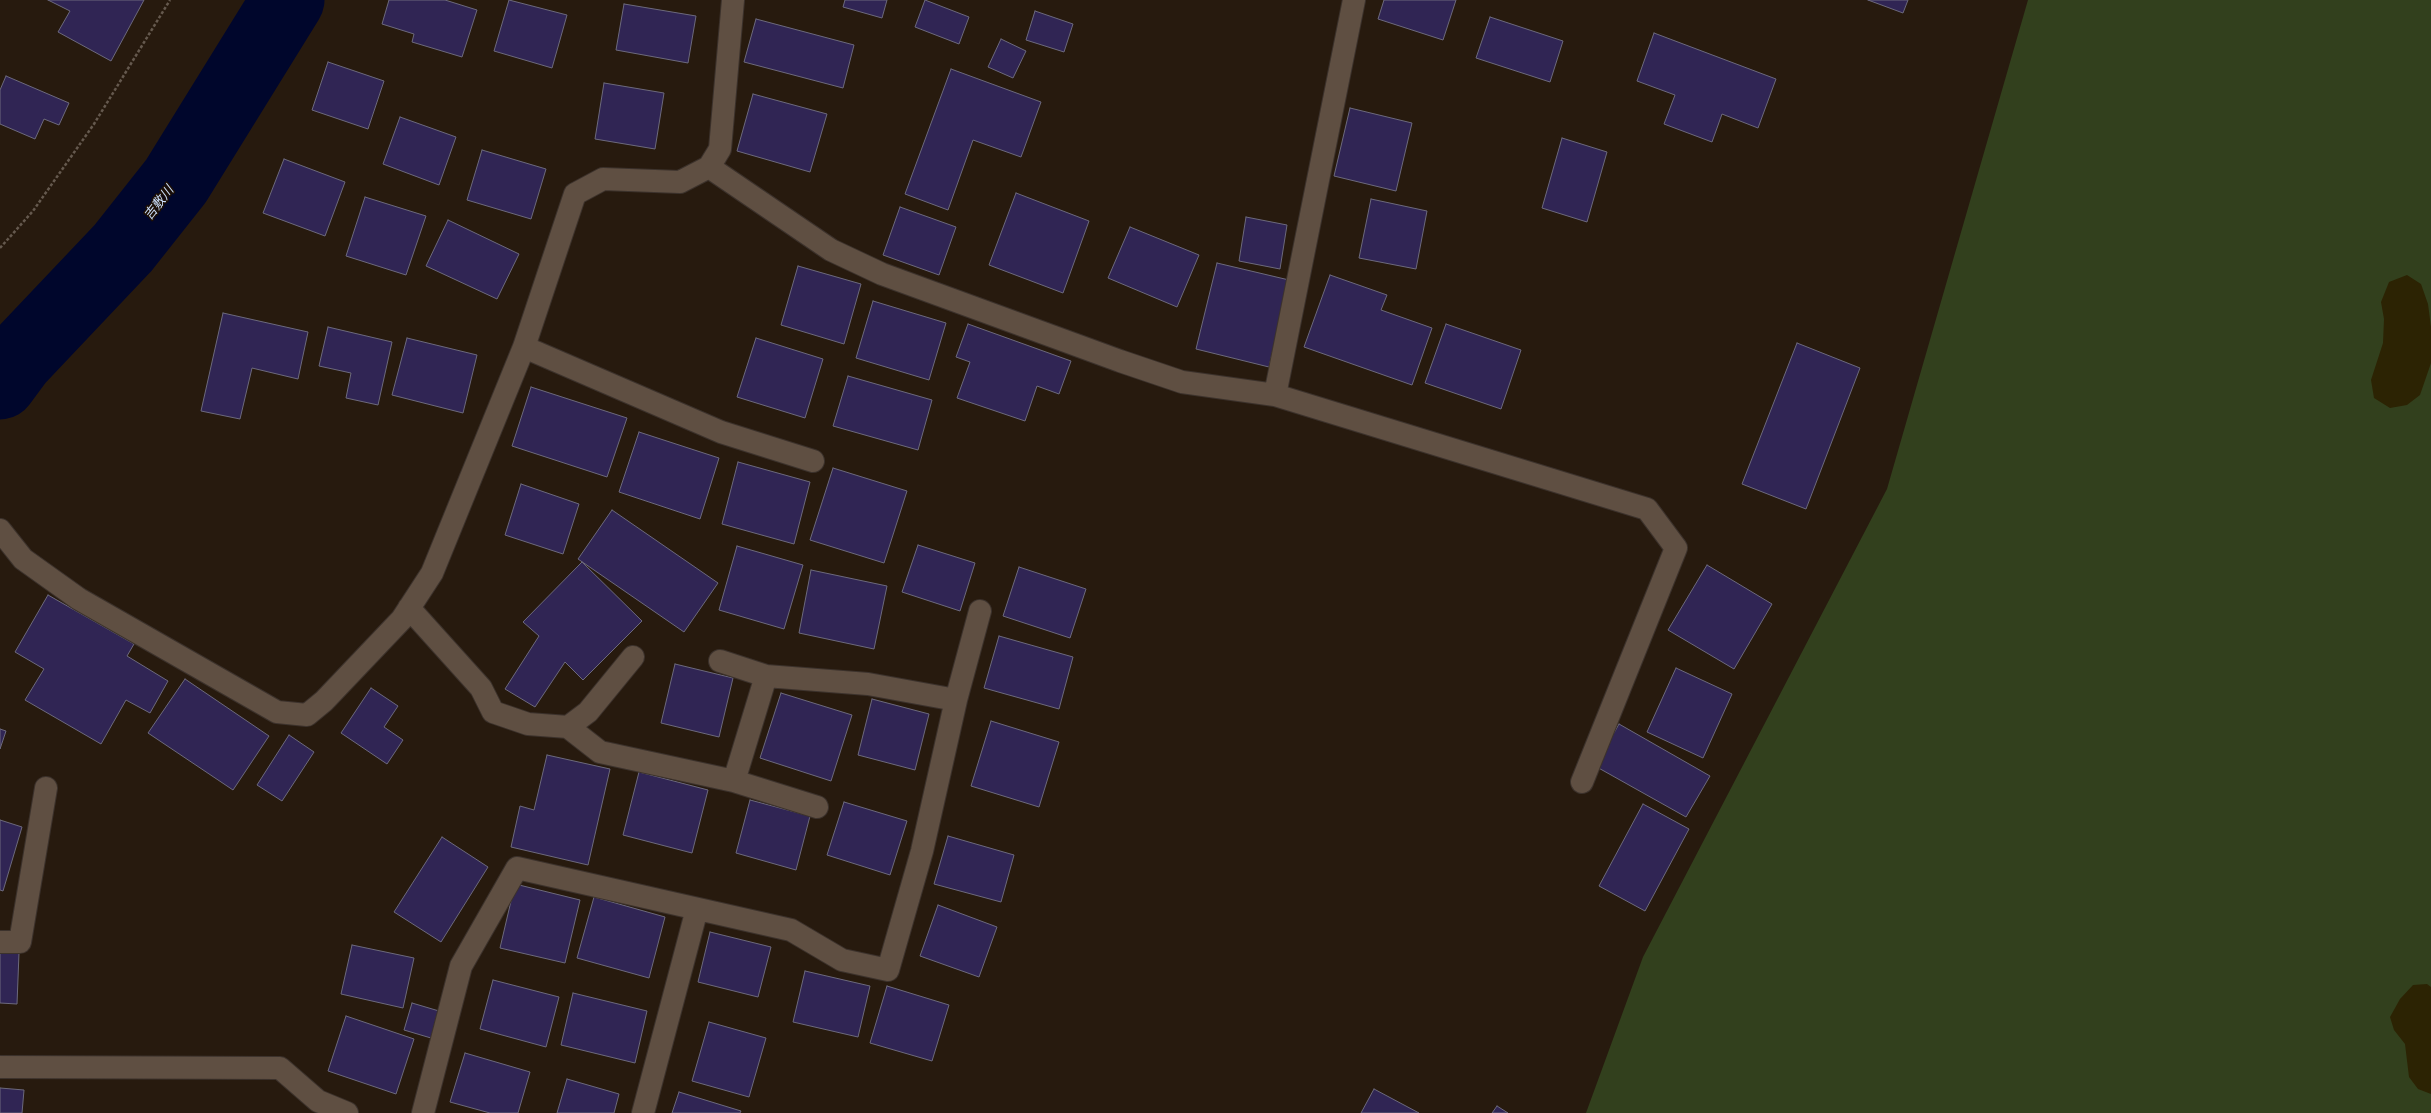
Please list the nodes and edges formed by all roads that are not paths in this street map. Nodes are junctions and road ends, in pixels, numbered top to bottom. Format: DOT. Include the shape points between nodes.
graph roads {
  1 [pos="733,0"];
  2 [pos="1354,0"];
  3 [pos="709,167"];
  4 [pos="524,347"];
  5 [pos="1275,395"];
  6 [pos="813,461"];
  7 [pos="0,530"];
  8 [pos="409,608"];
  9 [pos="980,611"];
  10 [pos="633,657"];
  11 [pos="720,661"];
  12 [pos="766,676"];
  13 [pos="956,700"];
  14 [pos="568,727"];
  15 [pos="734,781"];
  16 [pos="1582,782"];
  17 [pos="46,788"];
  18 [pos="817,807"];
  19 [pos="697,909"];
  20 [pos="0,942"];
  21 [pos="0,1067"];
  22 [pos="347,1113"];
  23 [pos="423,1113"];
  24 [pos="643,1113"];
  1 -- 3 [label="street" via="720,149"];
  2 -- 5 [label="street"];
  3 -- 4 [label="street" via="680,182 603,179 575,194"];
  3 -- 5 [label="street" via="831,250 882,274 1182,382"];
  4 -- 6 [label="street" via="721,432"];
  4 -- 8 [label="street" via="432,573"];
  5 -- 16 [label="street" via="1647,509 1676,548"];
  7 -- 8 [label="street" via="23,559 79,599 277,712 307,715 402,619"];
  8 -- 14 [label="street" via="481,688 493,712 528,724"];
  9 -- 13 [label="street"];
  10 -- 14 [label="street" via="588,712"];
  11 -- 12 [label="street"];
  12 -- 13 [label="street" via="868,684"];
  12 -- 15 [label="street"];
  13 -- 19 [label="street" via="922,851 888,970 842,960 791,930"];
  14 -- 15 [label="street" via="600,752"];
  15 -- 18 [label="street"];
  17 -- 20 [label="street" via="20,942"];
  19 -- 23 [label="street" via="517,868 461,966"];
  19 -- 24 [label="street"];
  21 -- 22 [label="street" via="280,1068 318,1101"];
}
